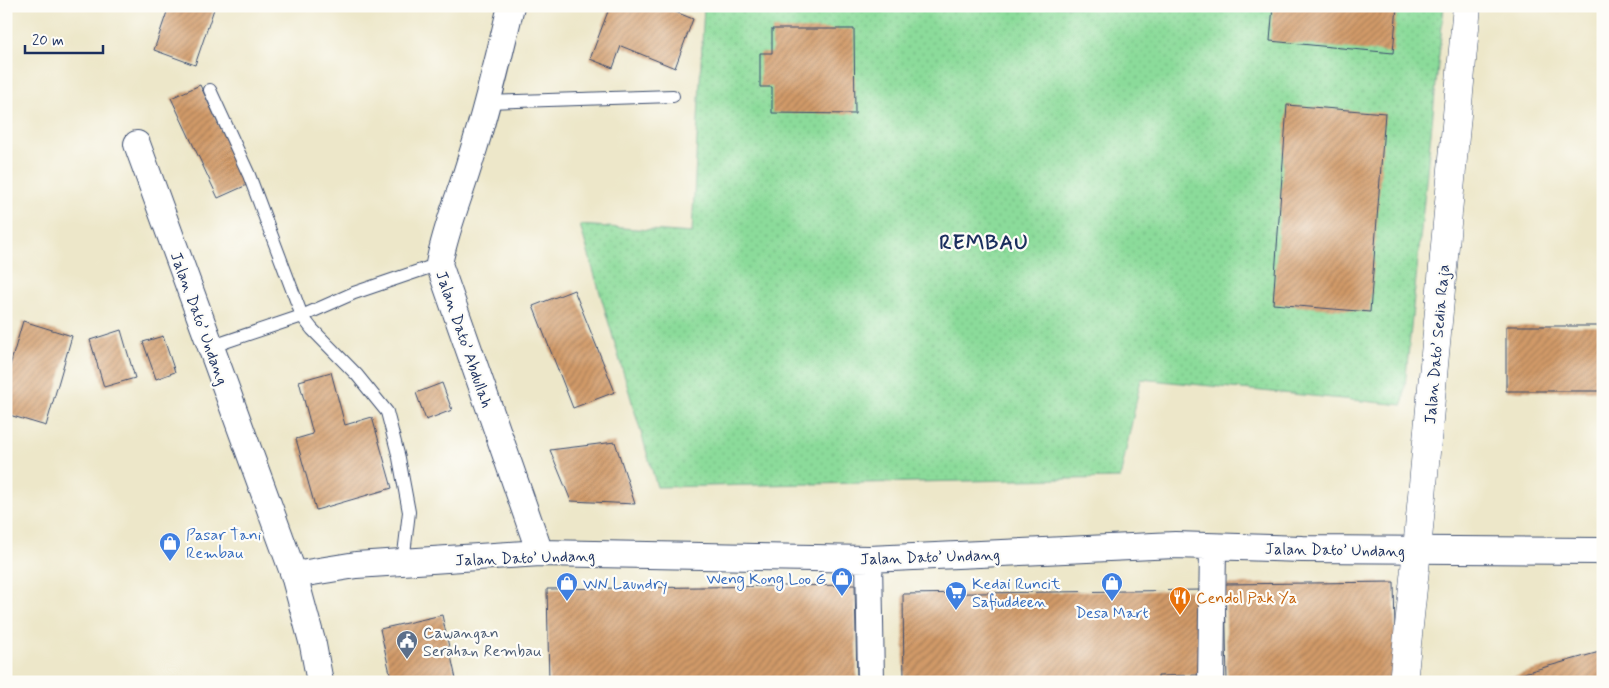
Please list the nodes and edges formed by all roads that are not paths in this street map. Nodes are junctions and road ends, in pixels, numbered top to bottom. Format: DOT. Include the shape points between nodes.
graph roads {
  1 [pos="511,6"];
  2 [pos="1467,6"];
  3 [pos="210,90"];
  4 [pos="673,96"];
  5 [pos="488,102"];
  6 [pos="137,144"];
  7 [pos="439,264"];
  8 [pos="302,316"];
  9 [pos="210,347"];
  10 [pos="1212,547"];
  11 [pos="1418,550"];
  12 [pos="1603,551"];
  13 [pos="540,554"];
  14 [pos="869,559"];
  15 [pos="403,562"];
  16 [pos="294,575"];
  17 [pos="320,682"];
  18 [pos="871,682"];
  19 [pos="1211,682"];
  20 [pos="1403,682"];
  1 -- 5 [label="street, Jalan Dato’ Abdullah"];
  2 -- 11 [label="street, Jalan Dato’ Sedia Raja"];
  3 -- 8 [label="lane" via="249,175"];
  4 -- 5 [label="lane"];
  5 -- 7 [label="street, Jalan Dato’ Abdullah" via="444,237"];
  6 -- 9 [label="street, Jalan Dato’ Undang"];
  7 -- 8 [label="lane" via="354,293"];
  7 -- 13 [label="street, Jalan Dato’ Abdullah"];
  8 -- 9 [label="lane"];
  8 -- 15 [label="lane" via="387,412 400,458 409,512"];
  9 -- 16 [label="street, Jalan Dato’ Undang"];
  10 -- 11 [label="street, Jalan Dato’ Undang"];
  10 -- 14 [label="street, Jalan Dato’ Undang"];
  10 -- 19 [label="street"];
  11 -- 12 [label="street, Jalan Dato’ Undang"];
  11 -- 20 [label="street, Jalan Dato’ Sedia Raja"];
  13 -- 14 [label="street, Jalan Dato’ Undang"];
  13 -- 15 [label="street, Jalan Dato’ Undang"];
  14 -- 18 [label="street"];
  15 -- 16 [label="street, Jalan Dato’ Undang" via="356,565"];
  16 -- 17 [label="street, Jalan Dato’ Undang"];
}
